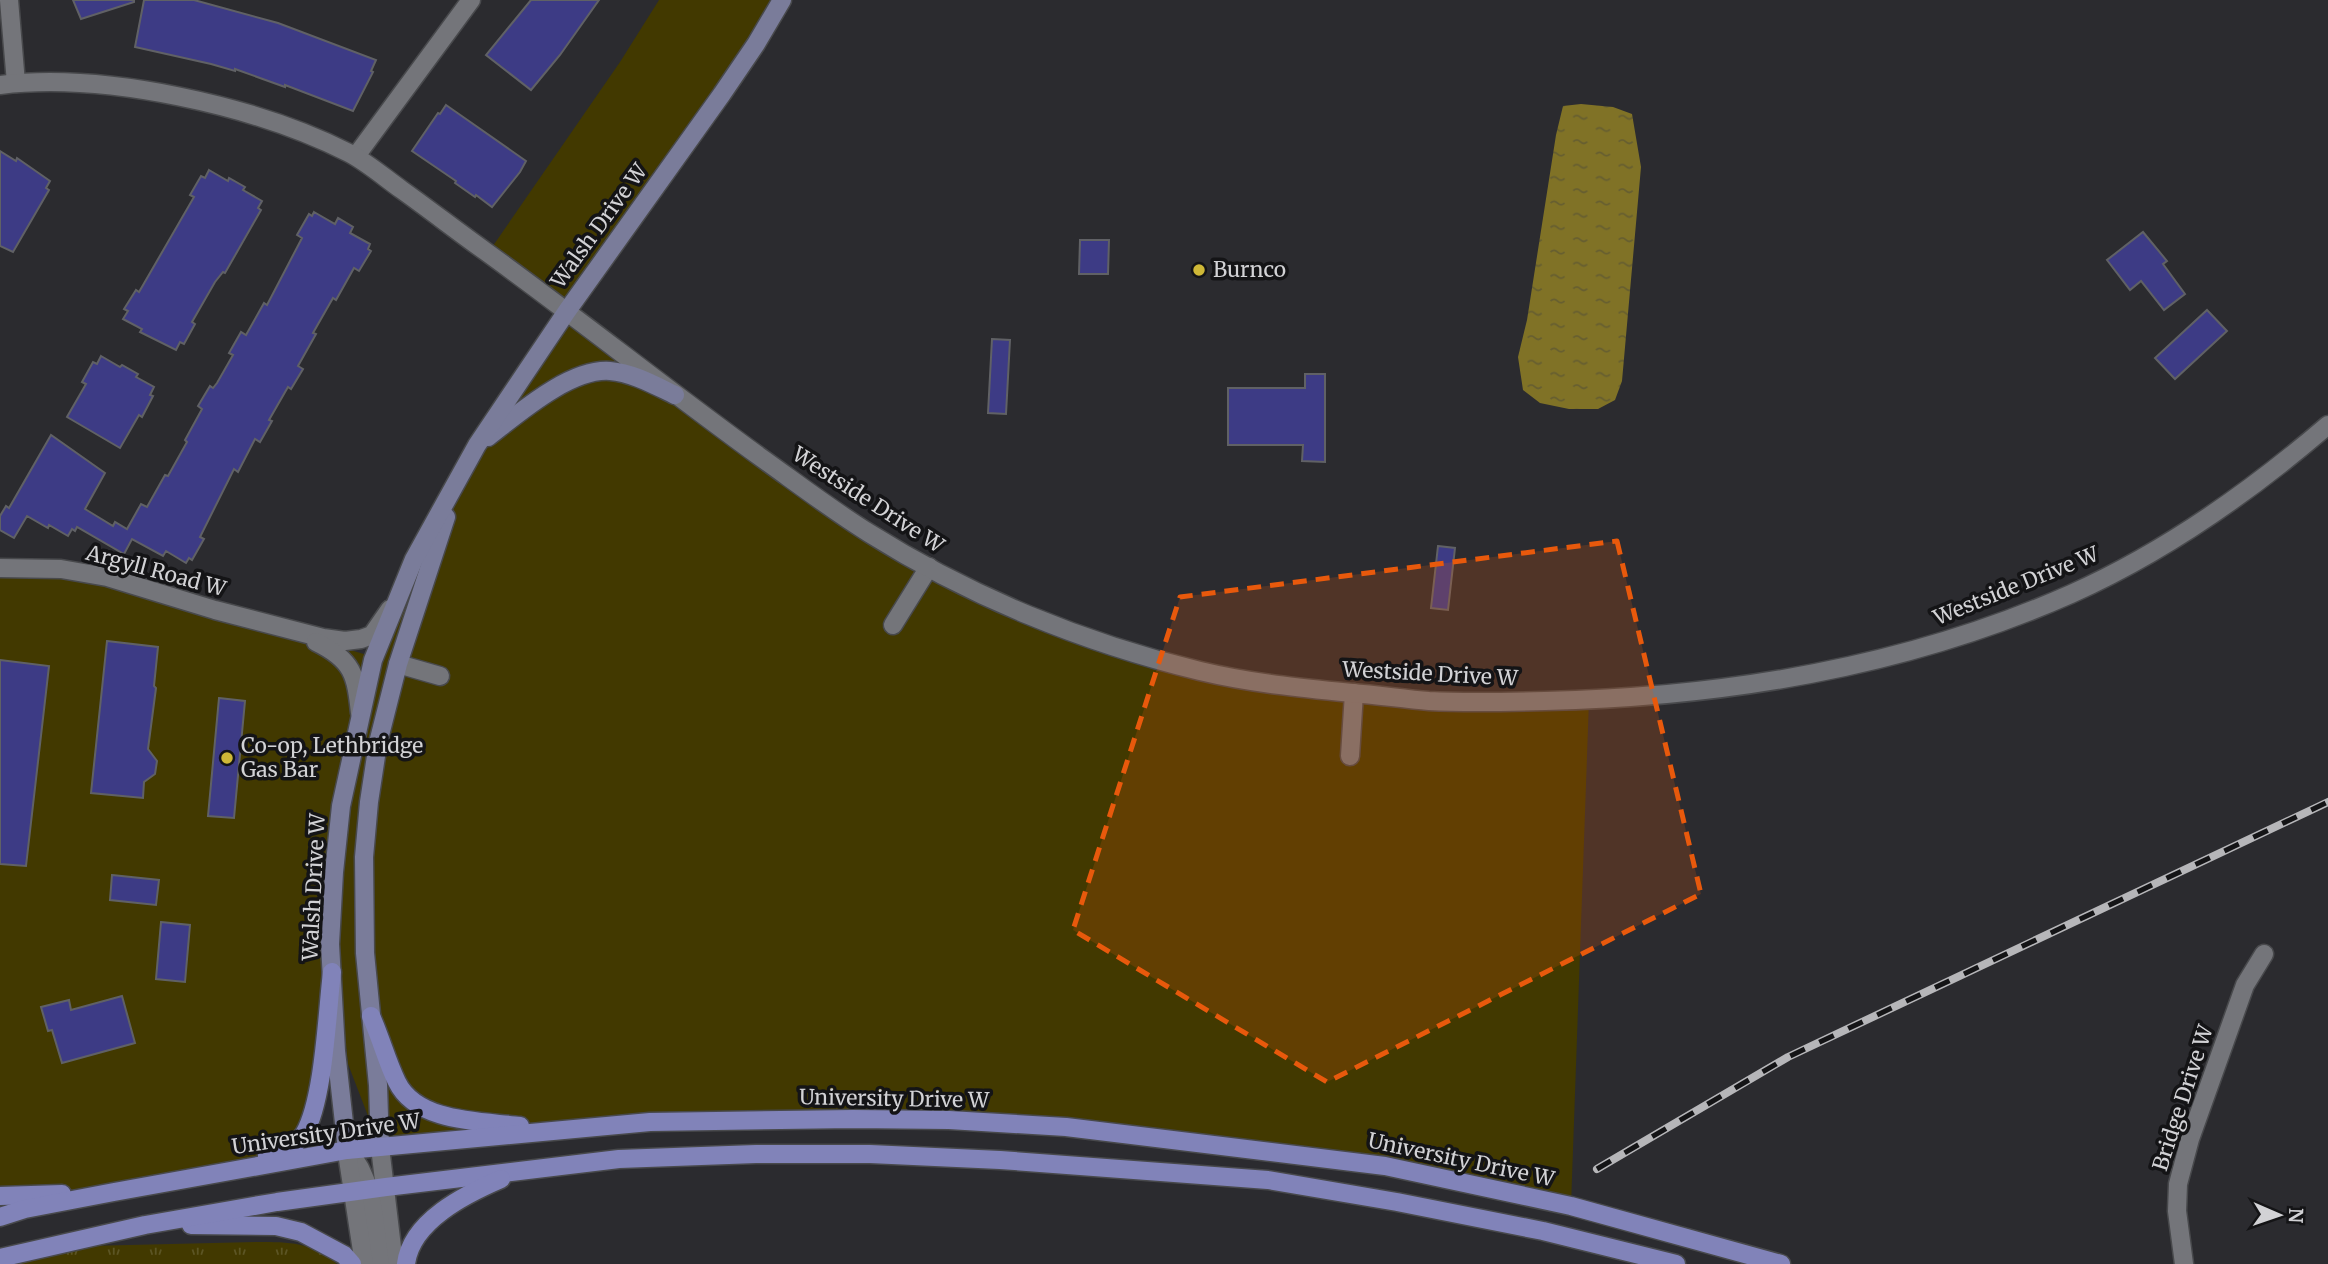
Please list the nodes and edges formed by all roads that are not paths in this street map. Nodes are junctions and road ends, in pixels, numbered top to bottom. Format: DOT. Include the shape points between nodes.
graph roads {
  1 [pos="9,0"];
  2 [pos="471,0"];
  3 [pos="782,0"];
  4 [pos="8,84"];
  5 [pos="356,156"];
  6 [pos="566,311"];
  7 [pos="675,395"];
  8 [pos="2328,425"];
  9 [pos="477,445"];
  10 [pos="457,480"];
  11 [pos="929,567"];
  12 [pos="0,568"];
  13 [pos="397,597"];
  14 [pos="893,625"];
  15 [pos="297,633"];
  16 [pos="397,664"];
  17 [pos="440,676"];
  18 [pos="1354,693"];
  19 [pos="361,716"];
  20 [pos="1350,756"];
  21 [pos="2264,954"];
  22 [pos="332,972"];
  23 [pos="372,1016"];
  24 [pos="552,1130"];
  25 [pos="380,1147"];
  26 [pos="347,1150"];
  27 [pos="519,1171"];
  28 [pos="214,1174"];
  29 [pos="369,1189"];
  30 [pos="114,1192"];
  31 [pos="0,1196"];
  32 [pos="0,1217"];
  33 [pos="145,1225"];
  34 [pos="0,1258"];
  35 [pos="352,1264"];
  36 [pos="365,1264"];
  37 [pos="380,1264"];
  38 [pos="394,1264"];
  39 [pos="406,1264"];
  40 [pos="1676,1264"];
  41 [pos="1781,1264"];
  42 [pos="2184,1264"];
  1 -- 4 [label="street"];
  2 -- 5 [label="street"];
  3 -- 6 [label="main road, Walsh Drive W" via="722,94"];
  4 -- 5 [label="street, Westside Drive W" via="68,83 185,97 300,131"];
  5 -- 6 [label="street, Westside Drive W"];
  6 -- 7 [label="street, Westside Drive W"];
  6 -- 9 [label="main road, Walsh Drive W"];
  7 -- 9 [label="main road" via="635,376 607,371 576,378 545,394"];
  7 -- 11 [label="street, Westside Drive W" via="827,505"];
  8 -- 18 [label="street, Westside Drive W" via="2277,469 2147,556 1980,630 1904,653 1742,686 1613,699 1443,701"];
  9 -- 10 [label="main road, Walsh Drive W"];
  10 -- 13 [label="main road, Walsh Drive W"];
  10 -- 16 [label="main road, Walsh Drive W"];
  11 -- 14 [label="street"];
  11 -- 18 [label="street, Westside Drive W" via="992,599 1146,656 1280,686"];
  12 -- 15 [label="street, Argyll Road W" via="61,569 107,577"];
  13 -- 15 [label="street" via="372,635 361,639"];
  13 -- 19 [label="main road, Walsh Drive W" via="373,660"];
  15 -- 19 [label="street" via="329,648 349,666 356,679"];
  16 -- 17 [label="street"];
  16 -- 23 [label="main road, Walsh Drive W" via="378,743 364,857 365,953"];
  18 -- 20 [label="street"];
  19 -- 22 [label="main road, Walsh Drive W" via="341,806 333,884"];
  21 -- 42 [label="street, Bridge Drive W" via="2245,985 2187,1149 2177,1211"];
  22 -- 26 [label="main road, Walsh Drive W"];
  22 -- 28 [label="main road" via="319,1088 303,1135 290,1148"];
  23 -- 24 [label="main road" via="398,1084 423,1109"];
  23 -- 25 [label="main road, Walsh Drive W"];
  24 -- 25 [label="main road, University Drive W"];
  24 -- 41 [label="main road, University Drive W" via="650,1122 853,1119 1093,1130 1385,1166 1571,1206"];
  25 -- 26 [label="main road, University Drive W"];
  25 -- 29 [label="street"];
  26 -- 28 [label="main road, University Drive W"];
  26 -- 29 [label="street"];
  27 -- 29 [label="main road"];
  27 -- 39 [label="main road" via="473,1191 434,1217 414,1242"];
  27 -- 40 [label="main road" via="619,1159 756,1154 884,1155 1146,1170 1268,1180 1397,1202"];
  28 -- 30 [label="main road, University Drive W"];
  29 -- 33 [label="main road"];
  29 -- 36 [label="street"];
  29 -- 37 [label="street"];
  29 -- 38 [label="street"];
  30 -- 31 [label="main road"];
  30 -- 32 [label="main road, University Drive W"];
  33 -- 34 [label="main road"];
  33 -- 35 [label="main road" via="276,1226 300,1231"];
}
